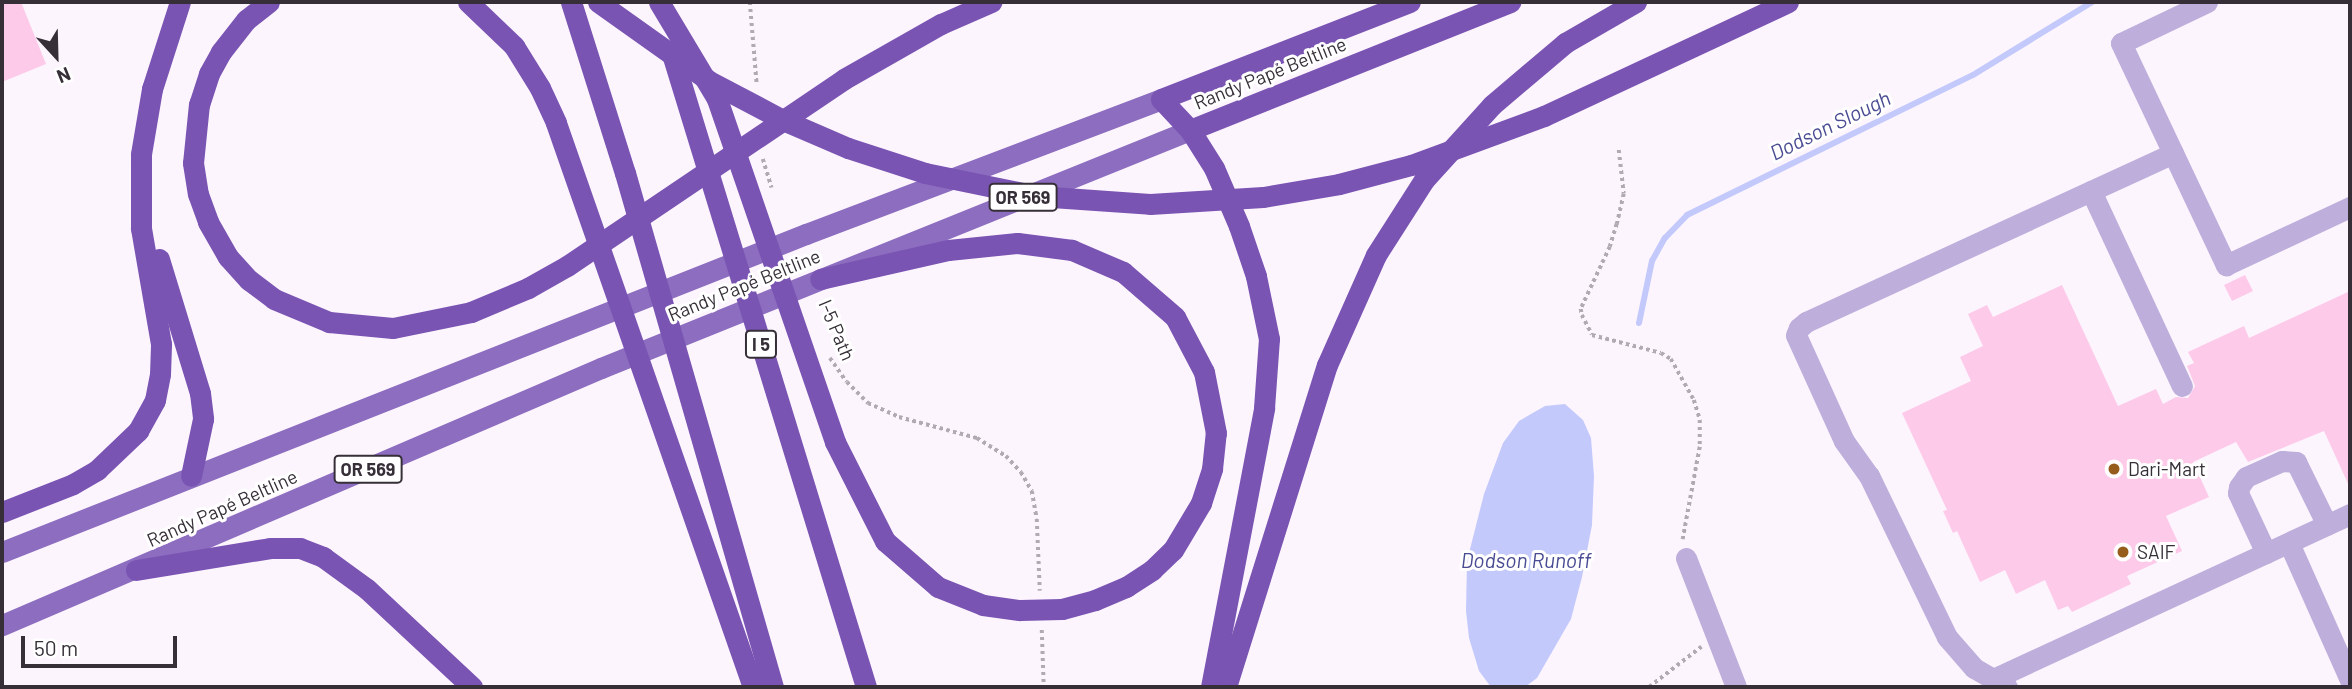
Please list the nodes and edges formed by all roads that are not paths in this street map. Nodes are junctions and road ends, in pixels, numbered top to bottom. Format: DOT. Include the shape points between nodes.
graph roads {
  1 [pos="180,2"];
  2 [pos="269,2"];
  3 [pos="468,2"];
  4 [pos="571,2"];
  5 [pos="598,2"];
  6 [pos="657,2"];
  7 [pos="991,2"];
  8 [pos="1410,2"];
  9 [pos="1510,2"];
  10 [pos="1636,2"];
  11 [pos="1788,2"];
  12 [pos="2207,2"];
  13 [pos="1161,99"];
  14 [pos="1190,130"];
  15 [pos="2173,153"];
  16 [pos="2091,191"];
  17 [pos="143,200"];
  18 [pos="2350,207"];
  19 [pos="820,279"];
  20 [pos="2182,387"];
  21 [pos="191,476"];
  22 [pos="2,512"];
  23 [pos="2350,514"];
  24 [pos="2327,525"];
  25 [pos="2289,543"];
  26 [pos="2,552"];
  27 [pos="2266,553"];
  28 [pos="1686,558"];
  29 [pos="136,570"];
  30 [pos="2,625"];
  31 [pos="2350,680"];
  32 [pos="1999,684"];
  33 [pos="472,687"];
  34 [pos="753,687"];
  35 [pos="773,687"];
  36 [pos="866,687"];
  37 [pos="1211,687"];
  38 [pos="1226,687"];
  39 [pos="1736,687"];
  1 -- 17 [label="highway" via="146,117 141,154"];
  2 -- 7 [label="highway" via="235,33 209,74 199,104 192,147 195,181 208,222 228,257 275,299 329,323 393,328 471,312 528,288 772,124 897,47"];
  3 -- 34 [label="highway" via="514,46 556,123"];
  4 -- 35 [label="highway"];
  5 -- 11 [label="highway" via="709,81 848,148 962,182 1099,202 1219,202 1339,184 1411,165 1544,116"];
  6 -- 19 [label="highway" via="717,99 835,442 885,541 937,587 983,605 1020,610 1062,609 1126,587 1173,550 1201,503 1212,469 1216,433 1204,372 1175,317 1123,272 1072,250 1017,243 948,250"];
  6 -- 36 [label="highway, I 5"];
  8 -- 13 [label="highway, Randy Papé Beltline / OR 569"];
  9 -- 14 [label="highway, Randy Papé Beltline / OR 569"];
  10 -- 38 [label="highway" via="1565,44 1492,105 1424,180 1376,254 1327,365"];
  12 -- 15 [label="street" via="2121,43"];
  13 -- 14 [label="highway"];
  13 -- 21 [label="main road, Randy Papé Beltline / OR 569"];
  14 -- 19 [label="main road, Randy Papé Beltline / OR 569"];
  14 -- 37 [label="highway" via="1214,168 1239,226 1256,276 1269,339 1264,408"];
  15 -- 16 [label="street"];
  15 -- 18 [label="street" via="2226,265"];
  16 -- 20 [label="street"];
  16 -- 32 [label="street" via="1806,322 1796,335 1844,441 1869,476 1947,637 1965,661"];
  17 -- 21 [label="highway" via="200,393 203,419"];
  17 -- 22 [label="highway" via="141,228 161,344 155,401 138,431 97,470"];
  19 -- 29 [label="main road, Randy Papé Beltline / OR 569" via="601,368"];
  21 -- 26 [label="main road, Randy Papé Beltline / OR 569"];
  23 -- 24 [label="street"];
  24 -- 25 [label="street"];
  24 -- 27 [label="street" via="2296,462 2283,461 2245,478 2238,493"];
  25 -- 27 [label="street"];
  25 -- 31 [label="street"];
  27 -- 32 [label="street"];
  28 -- 39 [label="street"];
  29 -- 30 [label="main road, Randy Papé Beltline / OR 569"];
  29 -- 33 [label="highway" via="270,548 300,548 323,557 367,589"];
}
